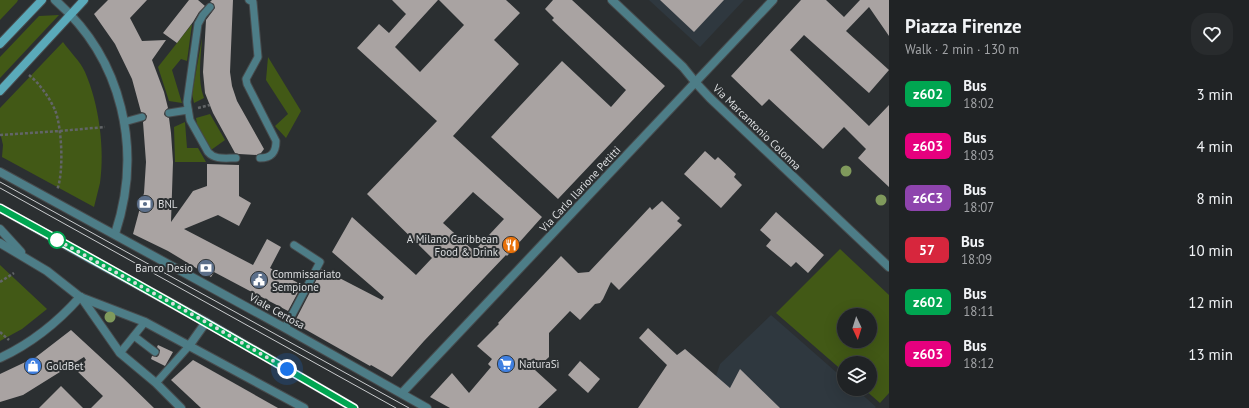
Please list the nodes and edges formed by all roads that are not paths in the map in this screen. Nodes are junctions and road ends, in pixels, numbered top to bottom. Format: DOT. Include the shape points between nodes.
graph roads {
  1 [pos="42,0"];
  2 [pos="55,0"];
  3 [pos="84,0"];
  4 [pos="249,0"];
  5 [pos="612,0"];
  6 [pos="774,0"];
  7 [pos="210,7"];
  8 [pos="70,15"];
  9 [pos="0,44"];
  10 [pos="696,83"];
  11 [pos="0,91"];
  12 [pos="188,110"];
  13 [pos="169,113"];
  14 [pos="142,117"];
  15 [pos="124,122"];
  16 [pos="236,158"];
  17 [pos="260,158"];
  18 [pos="0,172"];
  19 [pos="0,208"];
  20 [pos="0,229"];
  21 [pos="115,234"];
  22 [pos="0,243"];
  23 [pos="294,245"];
  24 [pos="28,259"];
  25 [pos="889,266"];
  26 [pos="80,297"];
  27 [pos="145,322"];
  28 [pos="206,322"];
  29 [pos="285,328"];
  30 [pos="134,336"];
  31 [pos="189,346"];
  32 [pos="155,352"];
  33 [pos="120,353"];
  34 [pos="0,358"];
  35 [pos="156,384"];
  36 [pos="402,393"];
  37 [pos="181,408"];
  38 [pos="304,408"];
  39 [pos="354,408"];
  40 [pos="427,408"];
  1 -- 9 [label="main road"];
  2 -- 8 [label="street"];
  3 -- 8 [label="main road"];
  4 -- 17 [label="lane" via="253,2 258,57 246,79 276,141 273,154"];
  5 -- 10 [label="street, Via Marcantonio Colonna"];
  6 -- 10 [label="street, Via Carlo Ilarione Petitti"];
  7 -- 12 [label="lane" via="198,24"];
  8 -- 11 [label="main road"];
  8 -- 15 [label="street" via="102,58 116,89"];
  10 -- 25 [label="street, Via Marcantonio Colonna"];
  10 -- 36 [label="street, Via Carlo Ilarione Petitti"];
  12 -- 13 [label="lane"];
  12 -- 16 [label="lane" via="190,120 211,156"];
  14 -- 15 [label="lane"];
  15 -- 21 [label="street" via="128,172 124,206"];
  18 -- 21 [label="street, Viale Certosa"];
  19 -- 28 [label="main road"];
  20 -- 24 [label="street"];
  21 -- 29 [label="street, Viale Certosa"];
  22 -- 24 [label="street"];
  23 -- 29 [label="lane" via="320,262"];
  24 -- 26 [label="street"];
  26 -- 27 [label="street"];
  26 -- 33 [label="street"];
  26 -- 34 [label="street" via="44,332 21,348"];
  27 -- 30 [label="lane"];
  27 -- 31 [label="street"];
  28 -- 31 [label="street"];
  28 -- 39 [label="main road"];
  29 -- 36 [label="street, Viale Certosa"];
  30 -- 32 [label="lane"];
  30 -- 33 [label="lane"];
  31 -- 35 [label="lane" via="170,363"];
  31 -- 38 [label="street"];
  33 -- 35 [label="street"];
  35 -- 37 [label="street"];
  36 -- 40 [label="street, Viale Certosa"];
}
